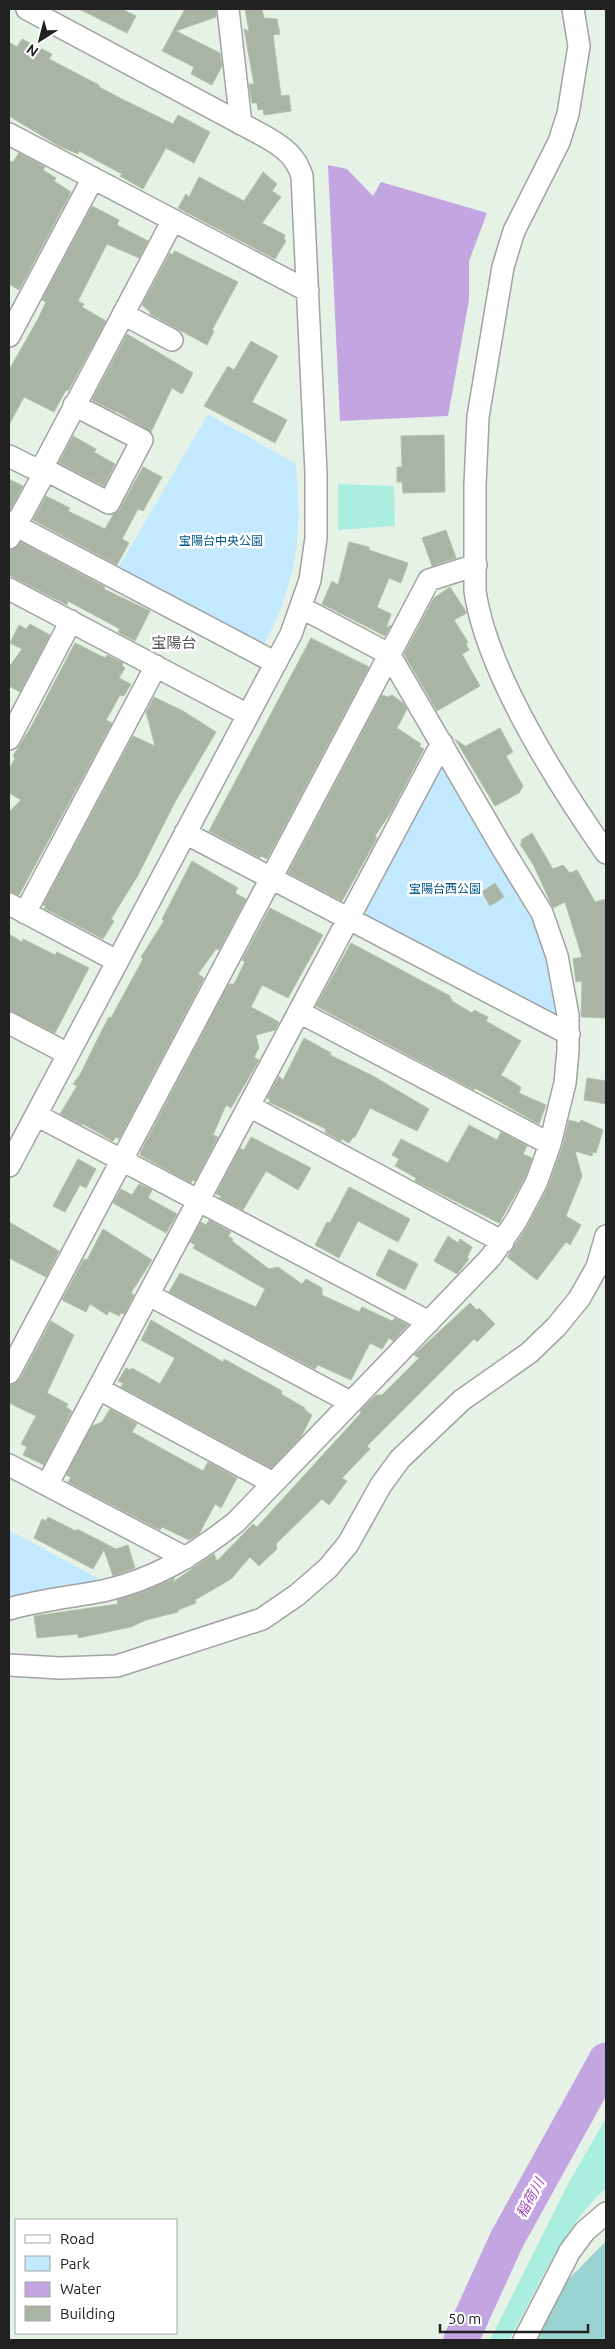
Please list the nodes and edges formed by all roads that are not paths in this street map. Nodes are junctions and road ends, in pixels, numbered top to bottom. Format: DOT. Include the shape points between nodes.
graph roads {
  1 [pos="27,9"];
  2 [pos="228,9"];
  3 [pos="573,9"];
  4 [pos="241,124"];
  5 [pos="10,137"];
  6 [pos="93,178"];
  7 [pos="173,220"];
  8 [pos="308,291"];
  9 [pos="123,314"];
  10 [pos="9,336"];
  11 [pos="172,340"];
  12 [pos="74,405"];
  13 [pos="9,456"];
  14 [pos="42,468"];
  15 [pos="11,528"];
  16 [pos="476,565"];
  17 [pos="9,589"];
  18 [pos="302,608"];
  19 [pos="71,621"];
  20 [pos="389,654"];
  21 [pos="276,663"];
  22 [pos="156,666"];
  23 [pos="248,715"];
  24 [pos="9,739"];
  25 [pos="442,743"];
  26 [pos="185,834"];
  27 [pos="606,853"];
  28 [pos="270,878"];
  29 [pos="17,908"];
  30 [pos="348,919"];
  31 [pos="117,961"];
  32 [pos="298,1012"];
  33 [pos="9,1023"];
  34 [pos="568,1034"];
  35 [pos="68,1054"];
  36 [pos="249,1106"];
  37 [pos="36,1115"];
  38 [pos="550,1144"];
  39 [pos="121,1160"];
  40 [pos="9,1166"];
  41 [pos="199,1201"];
  42 [pos="606,1236"];
  43 [pos="503,1242"];
  44 [pos="149,1295"];
  45 [pos="429,1322"];
  46 [pos="9,1373"];
  47 [pos="99,1389"];
  48 [pos="350,1402"];
  49 [pos="9,1465"];
  50 [pos="273,1483"];
  51 [pos="47,1485"];
  52 [pos="186,1558"];
  53 [pos="9,1609"];
  54 [pos="9,1665"];
  55 [pos="606,2213"];
  56 [pos="524,2340"];
  1 -- 4 [label="street"];
  2 -- 4 [label="street"];
  3 -- 16 [label="street" via="580,46 568,114 559,142 514,231 502,267 478,417"];
  4 -- 8 [label="street" via="282,147 298,164 302,176"];
  5 -- 6 [label="street"];
  6 -- 7 [label="street"];
  6 -- 10 [label="street"];
  7 -- 8 [label="street"];
  7 -- 9 [label="street"];
  8 -- 18 [label="street" via="316,538"];
  9 -- 11 [label="street"];
  9 -- 12 [label="street"];
  12 -- 14 [label="street"];
  12 -- 14 [label="street" via="142,440 109,503"];
  13 -- 14 [label="street" via="31,467"];
  14 -- 15 [label="street" via="41,479"];
  15 -- 21 [label="street"];
  16 -- 20 [label="street" via="429,580"];
  16 -- 27 [label="street" via="478,608 488,642 506,683 537,744"];
  17 -- 19 [label="street"];
  18 -- 20 [label="street"];
  18 -- 21 [label="street"];
  19 -- 22 [label="street"];
  19 -- 24 [label="street"];
  20 -- 25 [label="street"];
  20 -- 28 [label="street"];
  21 -- 23 [label="street"];
  22 -- 23 [label="street"];
  22 -- 29 [label="street"];
  23 -- 26 [label="street"];
  25 -- 30 [label="street"];
  25 -- 34 [label="street" via="542,913 558,956"];
  26 -- 28 [label="street"];
  26 -- 31 [label="street"];
  28 -- 30 [label="street"];
  28 -- 39 [label="street"];
  29 -- 31 [label="street"];
  30 -- 32 [label="street"];
  30 -- 34 [label="street"];
  31 -- 35 [label="street"];
  32 -- 36 [label="street"];
  32 -- 38 [label="street"];
  33 -- 35 [label="street"];
  34 -- 38 [label="street" via="564,1083"];
  35 -- 37 [label="street"];
  36 -- 41 [label="street"];
  36 -- 43 [label="street"];
  37 -- 39 [label="street"];
  37 -- 40 [label="street"];
  38 -- 43 [label="street" via="537,1181"];
  39 -- 41 [label="street"];
  39 -- 46 [label="street"];
  41 -- 44 [label="street"];
  41 -- 45 [label="street"];
  42 -- 54 [label="street" via="597,1267 579,1299 556,1327 529,1353 462,1400 400,1459 381,1485 348,1544 328,1568 297,1595 262,1619 116,1666 60,1668"];
  43 -- 45 [label="street"];
  44 -- 47 [label="street"];
  44 -- 48 [label="street"];
  45 -- 48 [label="street"];
  47 -- 50 [label="street"];
  47 -- 51 [label="street"];
  48 -- 50 [label="street"];
  49 -- 51 [label="street"];
  50 -- 52 [label="street" via="236,1522"];
  51 -- 52 [label="street"];
  52 -- 53 [label="street" via="153,1575 104,1590"];
  55 -- 56 [label="street" via="585,2231 570,2251"];
}
